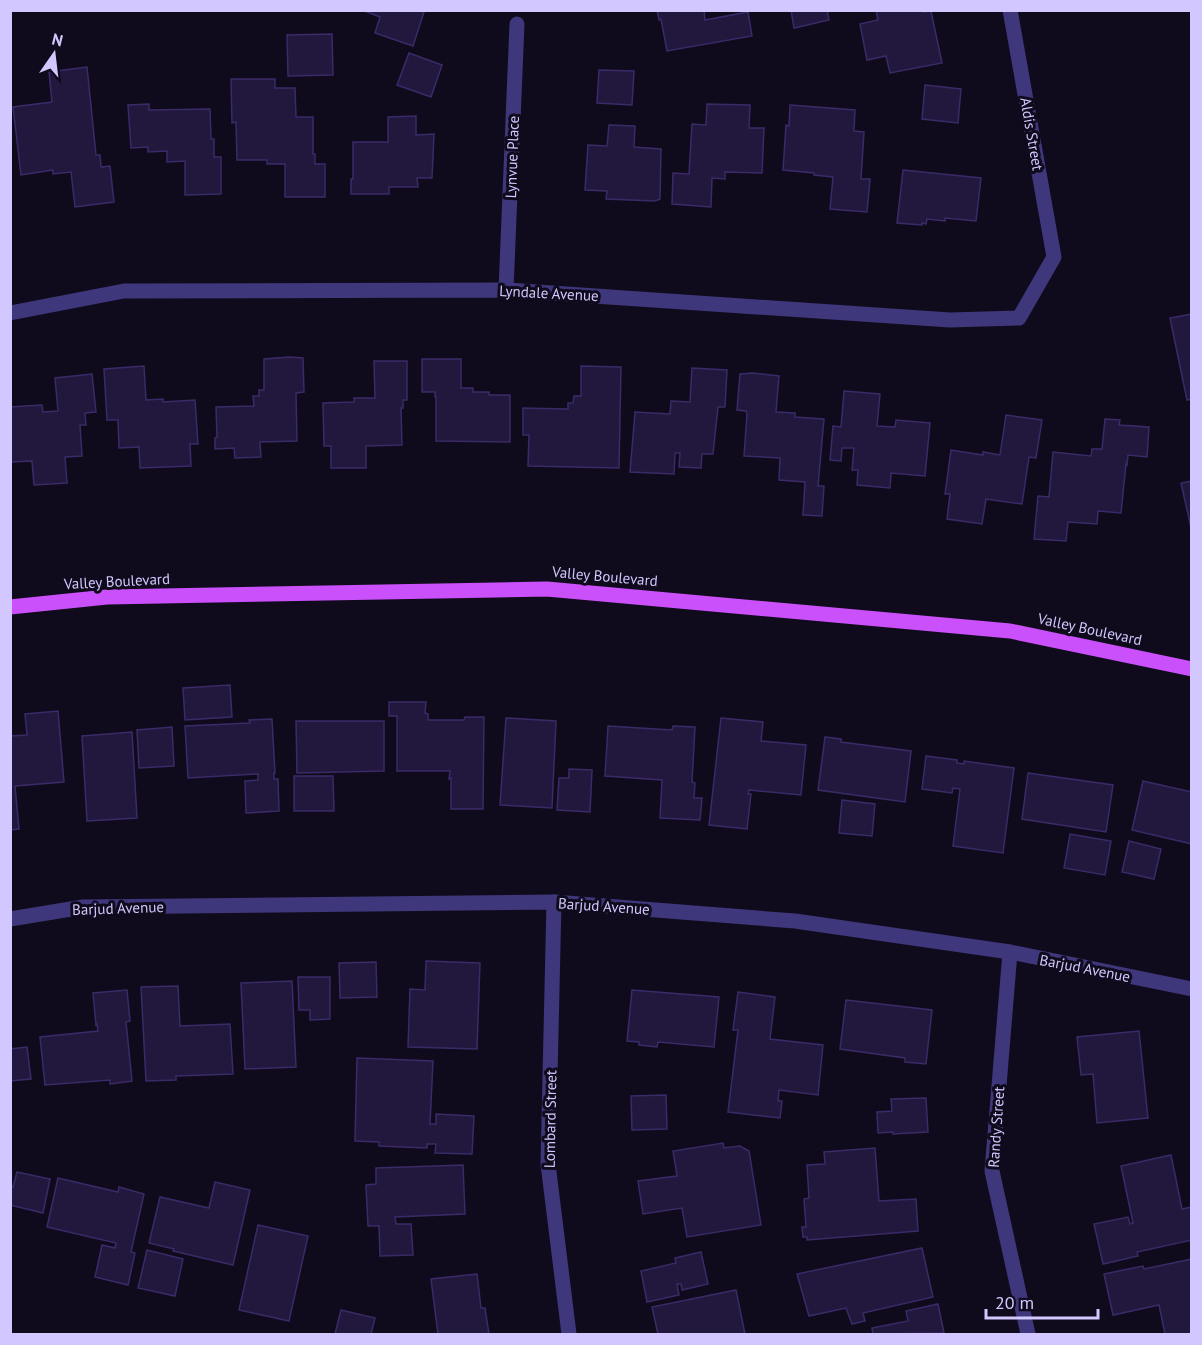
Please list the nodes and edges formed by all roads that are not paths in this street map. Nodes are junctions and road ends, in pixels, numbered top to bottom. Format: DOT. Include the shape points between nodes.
graph roads {
  1 [pos="1010,10"];
  2 [pos="517,24"];
  3 [pos="1054,257"];
  4 [pos="506,290"];
  5 [pos="10,313"];
  6 [pos="10,608"];
  7 [pos="1191,669"];
  8 [pos="554,902"];
  9 [pos="10,919"];
  10 [pos="1010,952"];
  11 [pos="1191,989"];
  12 [pos="569,1335"];
  13 [pos="1028,1335"];
  1 -- 3 [label="street, Aldis Street"];
  2 -- 4 [label="street, Lynvue Place"];
  3 -- 4 [label="street, Lyndale Avenue" via="1019,318 950,320"];
  4 -- 5 [label="street, Lyndale Avenue" via="124,291"];
  6 -- 7 [label="main road, Valley Boulevard" via="107,597 547,589 1010,631"];
  8 -- 9 [label="street, Barjud Avenue" via="83,907"];
  8 -- 10 [label="street, Barjud Avenue" via="795,921"];
  8 -- 12 [label="street, Lombard Street" via="548,1164"];
  10 -- 11 [label="street, Barjud Avenue"];
  10 -- 13 [label="street, Randy Street" via="992,1171"];
}
